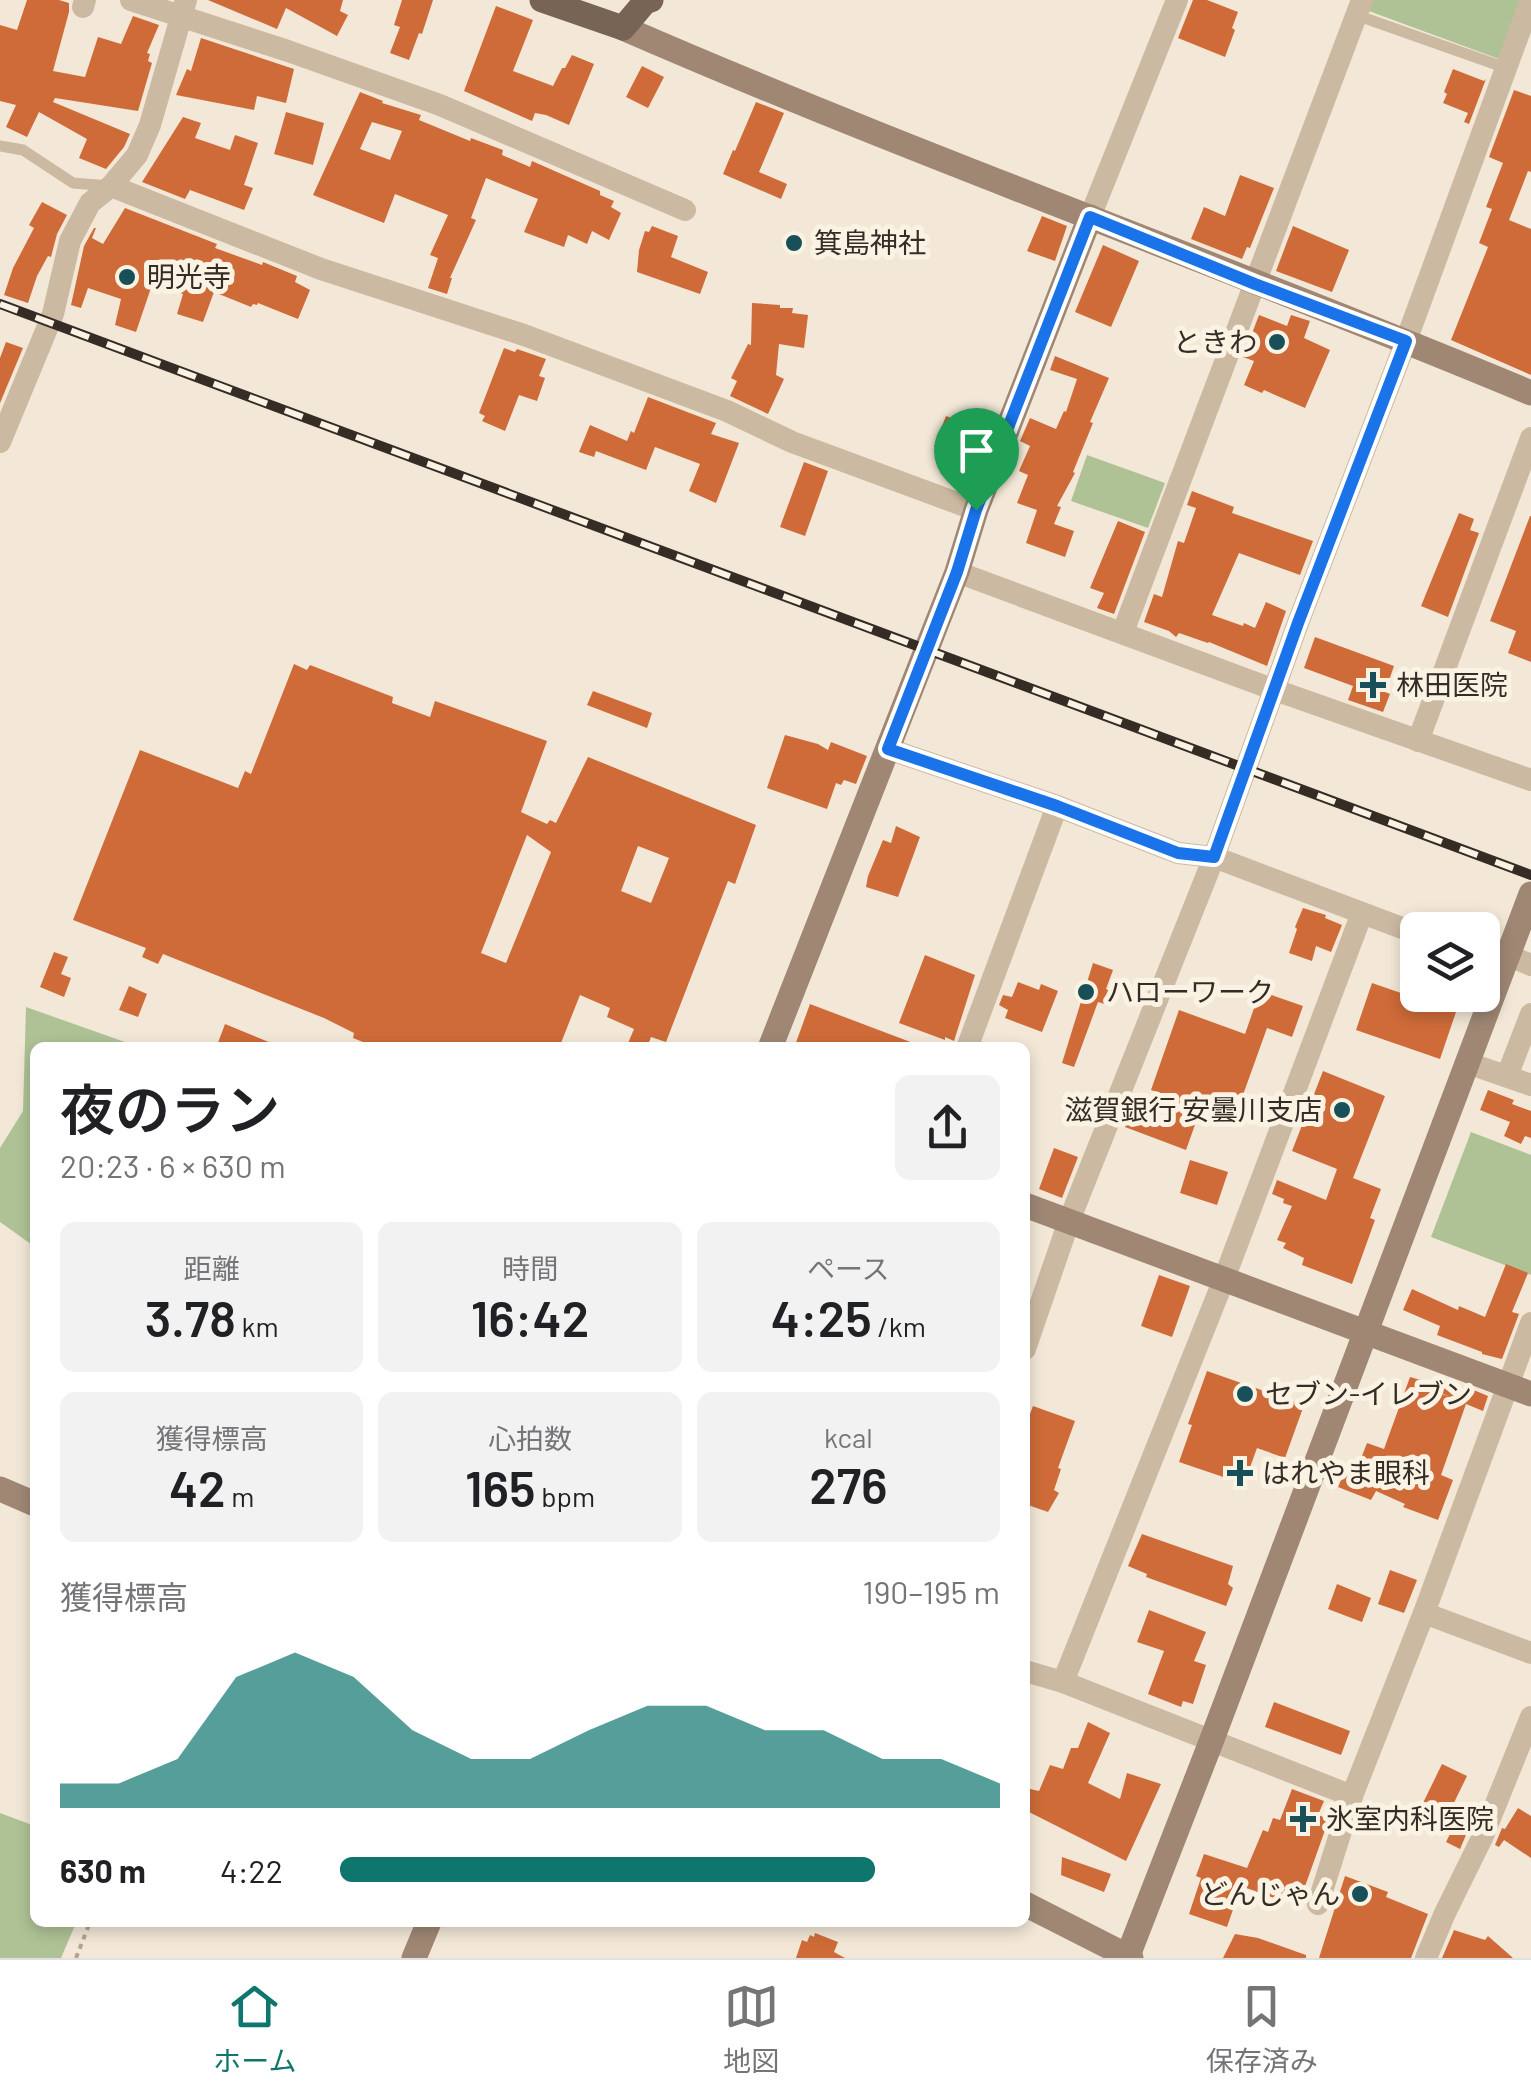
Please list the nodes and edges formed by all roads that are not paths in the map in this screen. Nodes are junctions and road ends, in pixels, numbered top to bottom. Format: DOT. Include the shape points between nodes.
graph roads {
  1 [pos="131,0"];
  2 [pos="542,0"];
  3 [pos="651,0"];
  4 [pos="1178,0"];
  5 [pos="1530,0"];
  6 [pos="1359,7"];
  7 [pos="184,8"];
  8 [pos="622,28"];
  9 [pos="1506,68"];
  10 [pos="0,146"];
  11 [pos="111,186"];
  12 [pos="686,210"];
  13 [pos="1090,217"];
  14 [pos="1255,284"];
  15 [pos="1406,341"];
  16 [pos="1531,393"];
  17 [pos="1531,438"];
  18 [pos="0,442"];
  19 [pos="976,510"];
  20 [pos="957,572"];
  21 [pos="1124,632"];
  22 [pos="1275,690"];
  23 [pos="1418,741"];
  24 [pos="888,749"];
  25 [pos="1531,780"];
  26 [pos="1057,806"];
  27 [pos="1214,857"];
  28 [pos="1531,894"];
  29 [pos="1362,913"];
  30 [pos="1400,927"];
  31 [pos="1506,961"];
  32 [pos="1531,1014"];
  33 [pos="772,1042"];
  34 [pos="970,1042"];
  35 [pos="1468,1063"];
  36 [pos="1508,1076"];
  37 [pos="1531,1085"];
  38 [pos="1030,1207"];
  39 [pos="1069,1221"];
  40 [pos="1224,1280"];
  41 [pos="1531,1323"];
  42 [pos="1366,1334"];
  43 [pos="1030,1335"];
  44 [pos="1519,1390"];
  45 [pos="0,1489"];
  46 [pos="30,1502"];
  47 [pos="1424,1613"];
  48 [pos="1531,1653"];
  49 [pos="1030,1672"];
  50 [pos="1063,1682"];
  51 [pos="1530,1722"];
  52 [pos="1211,1742"];
  53 [pos="1352,1796"];
  54 [pos="1318,1904"];
  55 [pos="1030,1907"];
  56 [pos="427,1927"];
  57 [pos="414,1958"];
  58 [pos="1128,1958"];
  59 [pos="1426,1958"];
  1 -- 7 [label="street"];
  2 -- 8 [label="main road"];
  3 -- 8 [label="main road"];
  4 -- 13 [label="street"];
  5 -- 9 [label="street"];
  6 -- 9 [label="lane"];
  6 -- 14 [label="street"];
  7 -- 11 [label="street" via="150,125"];
  7 -- 12 [label="street" via="440,105"];
  8 -- 13 [label="street"];
  9 -- 15 [label="street"];
  10 -- 11 [label="lane" via="24,150 73,183"];
  11 -- 18 [label="street" via="90,203 70,242 53,314"];
  11 -- 19 [label="street" via="321,269 728,411 792,442"];
  13 -- 14 [label="street"];
  13 -- 19 [label="street"];
  14 -- 15 [label="street"];
  14 -- 21 [label="street"];
  15 -- 16 [label="street"];
  15 -- 22 [label="street"];
  17 -- 23 [label="street"];
  19 -- 20 [label="street"];
  20 -- 21 [label="street"];
  20 -- 24 [label="street"];
  21 -- 22 [label="street"];
  22 -- 23 [label="street"];
  22 -- 27 [label="street"];
  23 -- 25 [label="street"];
  24 -- 26 [label="street"];
  24 -- 33 [label="street"];
  26 -- 27 [label="street" via="1178,853"];
  26 -- 34 [label="street"];
  27 -- 29 [label="street"];
  27 -- 39 [label="street"];
  28 -- 31 [label="street"];
  29 -- 30 [label="street"];
  29 -- 40 [label="street"];
  31 -- 35 [label="street"];
  32 -- 36 [label="street"];
  35 -- 36 [label="street"];
  35 -- 42 [label="street"];
  36 -- 37 [label="street"];
  38 -- 39 [label="street"];
  39 -- 40 [label="street"];
  39 -- 43 [label="street"];
  40 -- 42 [label="street"];
  40 -- 50 [label="street"];
  41 -- 44 [label="street"];
  42 -- 44 [label="street"];
  42 -- 52 [label="street"];
  44 -- 47 [label="street"];
  45 -- 46 [label="street"];
  47 -- 48 [label="street"];
  47 -- 53 [label="street"];
  49 -- 50 [label="street"];
  50 -- 52 [label="street"];
  51 -- 59 [label="street"];
  52 -- 53 [label="street"];
  52 -- 58 [label="street"];
  53 -- 54 [label="street"];
  55 -- 58 [label="street"];
  56 -- 57 [label="street"];
}
